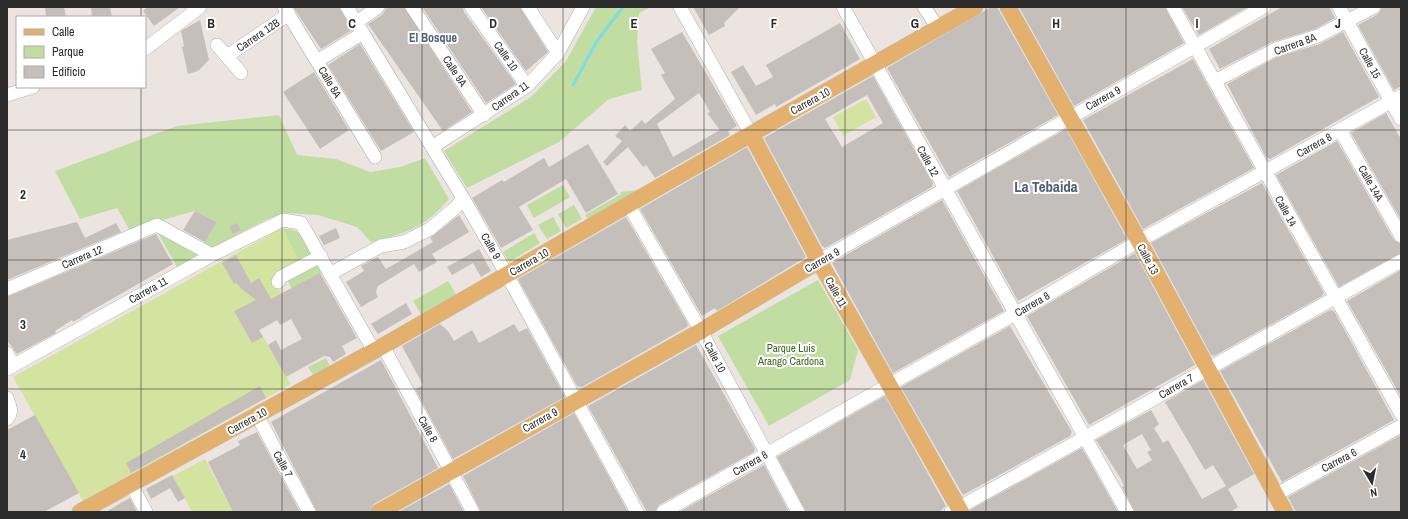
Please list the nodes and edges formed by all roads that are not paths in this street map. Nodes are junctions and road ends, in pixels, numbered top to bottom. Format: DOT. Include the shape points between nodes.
graph roads {
  1 [pos="200,7"];
  2 [pos="347,7"];
  3 [pos="378,7"];
  4 [pos="412,7"];
  5 [pos="471,7"];
  6 [pos="583,7"];
  7 [pos="680,7"];
  8 [pos="843,7"];
  9 [pos="924,7"];
  10 [pos="976,7"];
  11 [pos="1008,7"];
  12 [pos="1173,7"];
  13 [pos="1264,7"];
  14 [pos="1339,7"];
  15 [pos="1374,7"];
  16 [pos="534,9"];
  17 [pos="286,11"];
  18 [pos="1347,22"];
  19 [pos="360,28"];
  20 [pos="938,28"];
  21 [pos="217,45"];
  22 [pos="1196,46"];
  23 [pos="146,48"];
  24 [pos="558,53"];
  25 [pos="227,56"];
  26 [pos="317,61"];
  27 [pos="875,65"];
  28 [pos="241,73"];
  29 [pos="1215,81"];
  30 [pos="527,86"];
  31 [pos="30,88"];
  32 [pos="7,95"];
  33 [pos="1396,99"];
  34 [pos="484,115"];
  35 [pos="1070,117"];
  36 [pos="1401,119"];
  37 [pos="1340,130"];
  38 [pos="751,134"];
  39 [pos="432,147"];
  40 [pos="375,157"];
  41 [pos="1264,172"];
  42 [pos="944,188"];
  43 [pos="463,198"];
  44 [pos="628,204"];
  45 [pos="292,220"];
  46 [pos="1401,236"];
  47 [pos="1139,241"];
  48 [pos="212,255"];
  49 [pos="321,256"];
  50 [pos="819,261"];
  51 [pos="1401,261"];
  52 [pos="330,274"];
  53 [pos="507,275"];
  54 [pos="278,282"];
  55 [pos="7,288"];
  56 [pos="1334,297"];
  57 [pos="1015,314"];
  58 [pos="701,331"];
  59 [pos="378,349"];
  60 [pos="7,352"];
  61 [pos="10,367"];
  62 [pos="1207,369"];
  63 [pos="888,384"];
  64 [pos="7,398"];
  65 [pos="577,400"];
  66 [pos="1401,414"];
  67 [pos="257,415"];
  68 [pos="9,417"];
  69 [pos="1401,426"];
  70 [pos="1086,438"];
  71 [pos="766,454"];
  72 [pos="451,470"];
  73 [pos="131,484"];
  74 [pos="1276,494"];
  75 [pos="957,511"];
  76 [pos="80,512"];
  77 [pos="146,512"];
  78 [pos="309,512"];
  79 [pos="379,512"];
  80 [pos="474,512"];
  81 [pos="637,512"];
  82 [pos="663,512"];
  83 [pos="798,512"];
  84 [pos="1127,512"];
  85 [pos="1285,512"];
  1 -- 23 [label="street"];
  2 -- 19 [label="street, Calle 9"];
  3 -- 19 [label="street"];
  4 -- 34 [label="street, Calle 9A"];
  5 -- 30 [label="street, Calle 10"];
  6 -- 24 [label="street, Carrera 11"];
  7 -- 38 [label="street, Calle 11"];
  8 -- 27 [label="street, Calle 12"];
  9 -- 20 [label="street"];
  10 -- 20 [label="main road, Carrera 10"];
  11 -- 35 [label="main road, Calle 13"];
  12 -- 22 [label="street, Calle 14"];
  13 -- 22 [label="street, Carrera 9"];
  14 -- 18 [label="street, Calle 15"];
  15 -- 18 [label="street, Carrera 8A"];
  16 -- 24 [label="street"];
  17 -- 25 [label="street, Carrera 12B"];
  17 -- 26 [label="street, Calle 8A"];
  18 -- 29 [label="street, Carrera 8A" via="1298,43 1276,49"];
  18 -- 33 [label="street, Calle 15"];
  19 -- 26 [label="street"];
  19 -- 39 [label="street, Calle 9"];
  20 -- 27 [label="main road, Carrera 10"];
  21 -- 25 [label="street"];
  22 -- 29 [label="street, Calle 14"];
  22 -- 35 [label="street, Carrera 9"];
  24 -- 30 [label="street, Carrera 11"];
  25 -- 28 [label="street"];
  26 -- 40 [label="street, Calle 8A"];
  27 -- 38 [label="main road, Carrera 10"];
  27 -- 42 [label="street, Calle 12"];
  29 -- 41 [label="street, Calle 14"];
  30 -- 34 [label="street, Carrera 11"];
  31 -- 32 [label="street"];
  33 -- 36 [label="street, Calle 15"];
  33 -- 37 [label="street, Carrera 8"];
  34 -- 39 [label="street, Carrera 11"];
  35 -- 42 [label="street, Carrera 9"];
  35 -- 47 [label="main road, Calle 13"];
  37 -- 41 [label="street, Carrera 8"];
  37 -- 46 [label="street, Calle 14A"];
  38 -- 44 [label="main road, Carrera 10"];
  38 -- 50 [label="main road, Calle 11"];
  39 -- 43 [label="street, Calle 9"];
  41 -- 47 [label="street, Carrera 8"];
  41 -- 56 [label="street, Calle 14"];
  42 -- 50 [label="street, Carrera 9"];
  42 -- 57 [label="street, Calle 12"];
  43 -- 52 [label="street" via="430,229 404,242 381,246"];
  43 -- 53 [label="street, Calle 9"];
  44 -- 53 [label="main road, Carrera 10"];
  44 -- 58 [label="street, Calle 10"];
  45 -- 48 [label="street, Carrera 11" via="283,220"];
  45 -- 49 [label="street, Calle 8" via="302,223"];
  47 -- 57 [label="street, Carrera 8"];
  47 -- 62 [label="main road, Calle 13"];
  48 -- 55 [label="street, Carrera 12" via="157,225"];
  48 -- 61 [label="street, Carrera 11"];
  49 -- 52 [label="street, Calle 8"];
  49 -- 54 [label="street" via="281,277"];
  50 -- 58 [label="main road, Carrera 9"];
  50 -- 63 [label="main road, Calle 11"];
  51 -- 56 [label="street, Carrera 7"];
  52 -- 59 [label="street, Calle 8"];
  53 -- 59 [label="main road, Carrera 10"];
  53 -- 65 [label="street, Calle 9"];
  56 -- 62 [label="street, Carrera 7"];
  56 -- 66 [label="street, Calle 14"];
  57 -- 63 [label="street, Carrera 8"];
  57 -- 70 [label="street, Calle 12"];
  58 -- 65 [label="main road, Carrera 9"];
  58 -- 71 [label="street, Calle 10"];
  59 -- 67 [label="main road, Carrera 10"];
  59 -- 72 [label="street, Calle 8"];
  60 -- 61 [label="street"];
  62 -- 70 [label="street, Carrera 7"];
  62 -- 74 [label="main road, Calle 13"];
  63 -- 71 [label="street, Carrera 8"];
  63 -- 75 [label="main road, Calle 11"];
  64 -- 68 [label="street" via="11,407"];
  65 -- 72 [label="main road, Carrera 9"];
  65 -- 81 [label="street, Calle 9"];
  67 -- 73 [label="main road, Carrera 10"];
  67 -- 78 [label="street, Calle 7"];
  69 -- 74 [label="street, Carrera 6"];
  70 -- 75 [label="street, Carrera 7"];
  70 -- 84 [label="street, Calle 12"];
  71 -- 82 [label="street, Carrera 8"];
  71 -- 83 [label="street, Calle 10"];
  72 -- 79 [label="main road, Carrera 9"];
  72 -- 80 [label="street, Calle 8"];
  73 -- 76 [label="main road, Carrera 10"];
  73 -- 77 [label="street"];
  74 -- 85 [label="main road, Calle 13"];
}
